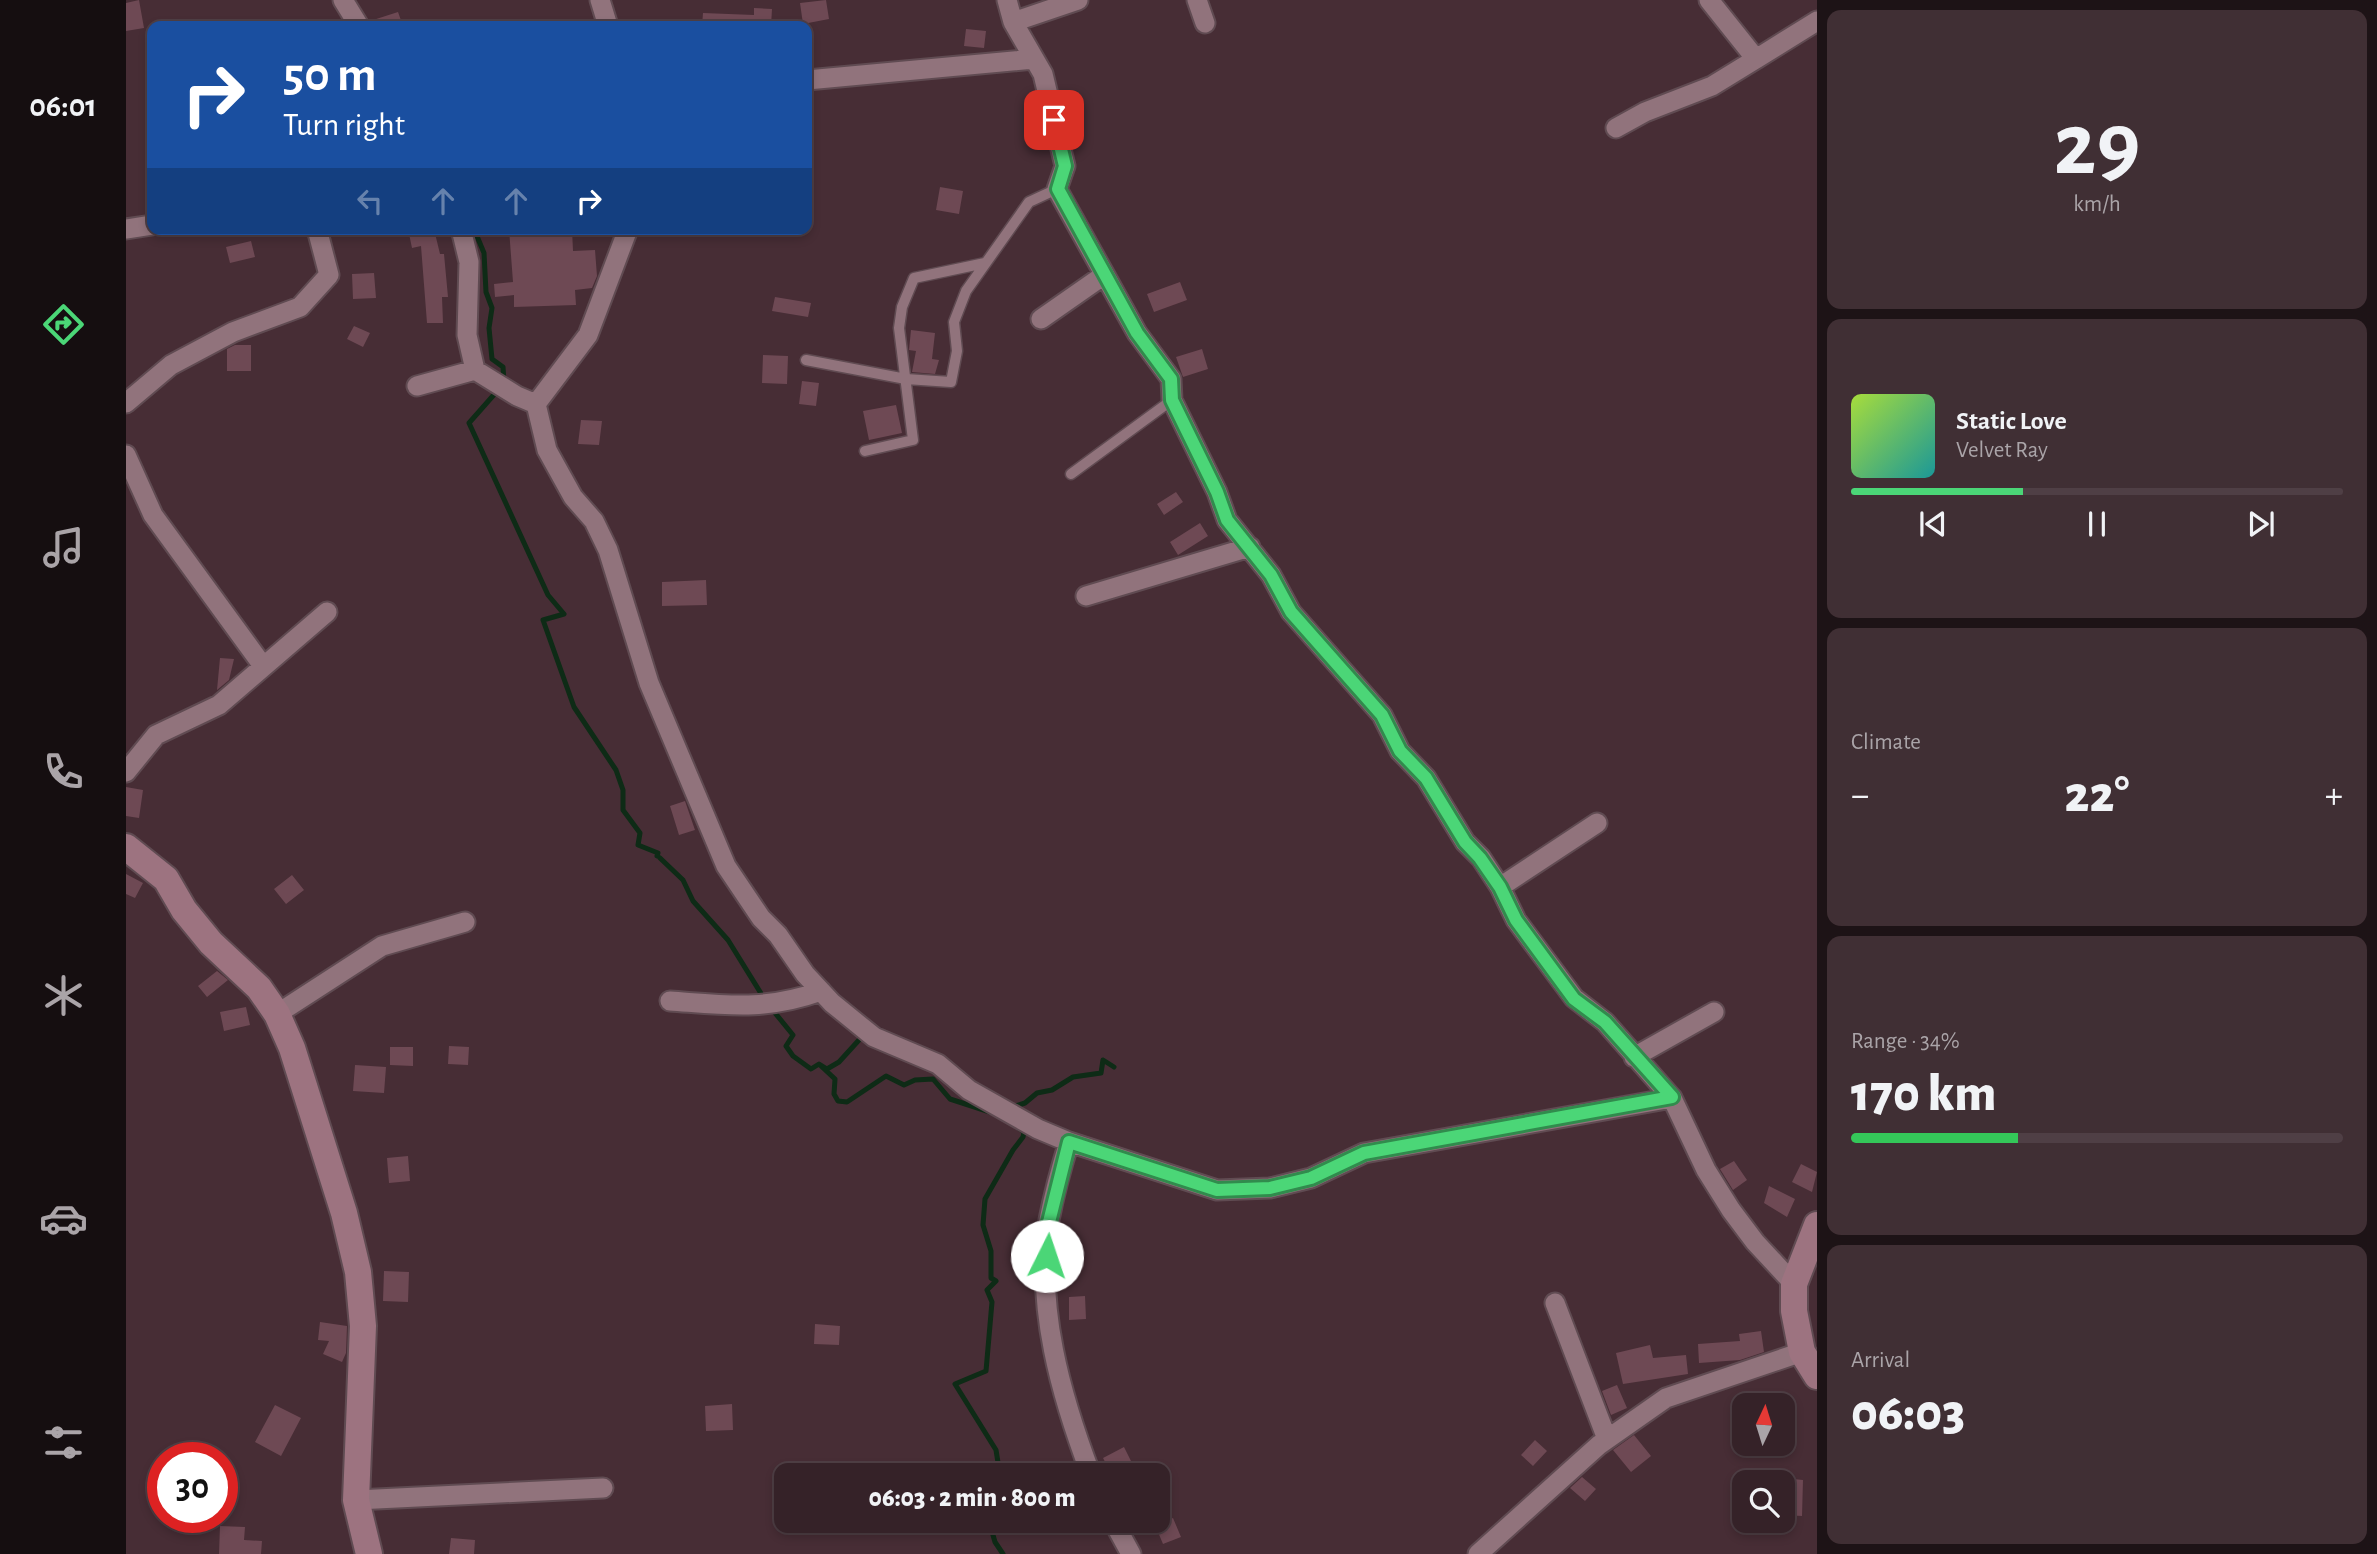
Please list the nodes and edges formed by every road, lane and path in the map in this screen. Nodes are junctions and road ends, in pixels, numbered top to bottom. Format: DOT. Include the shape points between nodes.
graph roads {
  1 [pos="343,0"];
  2 [pos="600,0"];
  3 [pos="1007,0"];
  4 [pos="1078,0"];
  5 [pos="1197,0"];
  6 [pos="1710,0"];
  7 [pos="356,21"];
  8 [pos="606,21"];
  9 [pos="1817,21"];
  10 [pos="1013,22"];
  11 [pos="1205,23"];
  12 [pos="1034,59"];
  13 [pos="1756,59"];
  14 [pos="812,80"];
  15 [pos="1616,128"];
  16 [pos="1058,189"];
  17 [pos="147,226"];
  18 [pos="126,229"];
  19 [pos="319,235"];
  20 [pos="462,235"];
  21 [pos="626,235"];
  22 [pos="985,263"];
  23 [pos="1104,275"];
  24 [pos="1041,319"];
  25 [pos="806,360"];
  26 [pos="475,370"];
  27 [pos="906,379"];
  28 [pos="417,386"];
  29 [pos="1172,400"];
  30 [pos="126,403"];
  31 [pos="536,404"];
  32 [pos="866,451"];
  33 [pos="126,455"];
  34 [pos="1071,474"];
  35 [pos="1250,547"];
  36 [pos="1086,596"];
  37 [pos="327,612"];
  38 [pos="263,666"];
  39 [pos="126,772"];
  40 [pos="1597,823"];
  41 [pos="126,847"];
  42 [pos="1500,887"];
  43 [pos="465,922"];
  44 [pos="821,990"];
  45 [pos="670,1001"];
  46 [pos="1714,1012"];
  47 [pos="277,1014"];
  48 [pos="1634,1057"];
  49 [pos="1672,1097"];
  50 [pos="1069,1142"];
  51 [pos="1817,1225"];
  52 [pos="1794,1284"];
  53 [pos="1555,1303"];
  54 [pos="1802,1352"];
  55 [pos="1817,1376"];
  56 [pos="1607,1439"];
  57 [pos="1086,1463"];
  58 [pos="603,1488"];
  59 [pos="356,1500"];
  60 [pos="1120,1533"];
  61 [pos="369,1554"];
  62 [pos="1131,1554"];
  63 [pos="1478,1554"];
  1 -- 7 [label="street"];
  2 -- 8 [label="street"];
  3 -- 10 [label="street"];
  4 -- 10 [label="street"];
  5 -- 11 [label="street"];
  6 -- 13 [label="street"];
  9 -- 13 [label="street"];
  10 -- 12 [label="street"];
  12 -- 14 [label="street"];
  12 -- 16 [label="street" via="1043,74 1065,166"];
  13 -- 15 [label="street" via="1712,86"];
  16 -- 22 [label="lane" via="1029,202"];
  16 -- 23 [label="street"];
  17 -- 18 [label="street"];
  19 -- 30 [label="street" via="329,275 300,307 233,332 171,365"];
  20 -- 26 [label="street" via="471,288 467,335"];
  21 -- 31 [label="street" via="588,335"];
  22 -- 27 [label="lane" via="966,291 954,322 957,351 951,382"];
  22 -- 27 [label="lane" via="914,278 899,328"];
  23 -- 24 [label="street"];
  23 -- 29 [label="street" via="1137,333 1171,379"];
  25 -- 27 [label="lane"];
  26 -- 28 [label="street"];
  26 -- 31 [label="street"];
  27 -- 32 [label="lane" via="914,440"];
  29 -- 34 [label="lane"];
  29 -- 35 [label="street" via="1227,520"];
  31 -- 44 [label="street" via="547,450 608,550 649,683 726,866 761,918"];
  33 -- 38 [label="street" via="153,515"];
  35 -- 36 [label="street"];
  35 -- 42 [label="street" via="1291,612 1382,715 1400,751 1426,778 1465,842"];
  37 -- 38 [label="street"];
  38 -- 39 [label="street" via="219,705 156,735"];
  40 -- 42 [label="street"];
  41 -- 47 [label="main road" via="166,879 197,927 259,988"];
  42 -- 48 [label="street" via="1516,920 1574,999 1605,1022"];
  43 -- 47 [label="street" via="382,946"];
  44 -- 45 [label="street" via="788,1003 755,1007"];
  44 -- 50 [label="street" via="874,1037 938,1064 992,1105"];
  46 -- 48 [label="street"];
  47 -- 59 [label="main road" via="315,1116 359,1272 363,1326"];
  48 -- 49 [label="street"];
  49 -- 50 [label="street" via="1364,1153 1311,1178 1270,1188 1217,1190"];
  49 -- 52 [label="street" via="1706,1170 1731,1210"];
  50 -- 57 [label="street" via="1049,1222 1047,1289 1066,1410"];
  51 -- 52 [label="main road"];
  52 -- 54 [label="main road"];
  53 -- 56 [label="street"];
  54 -- 55 [label="main road"];
  54 -- 56 [label="street" via="1666,1398"];
  56 -- 63 [label="street"];
  58 -- 59 [label="street"];
  59 -- 61 [label="main road"];
  60 -- 62 [label="street"];
}
